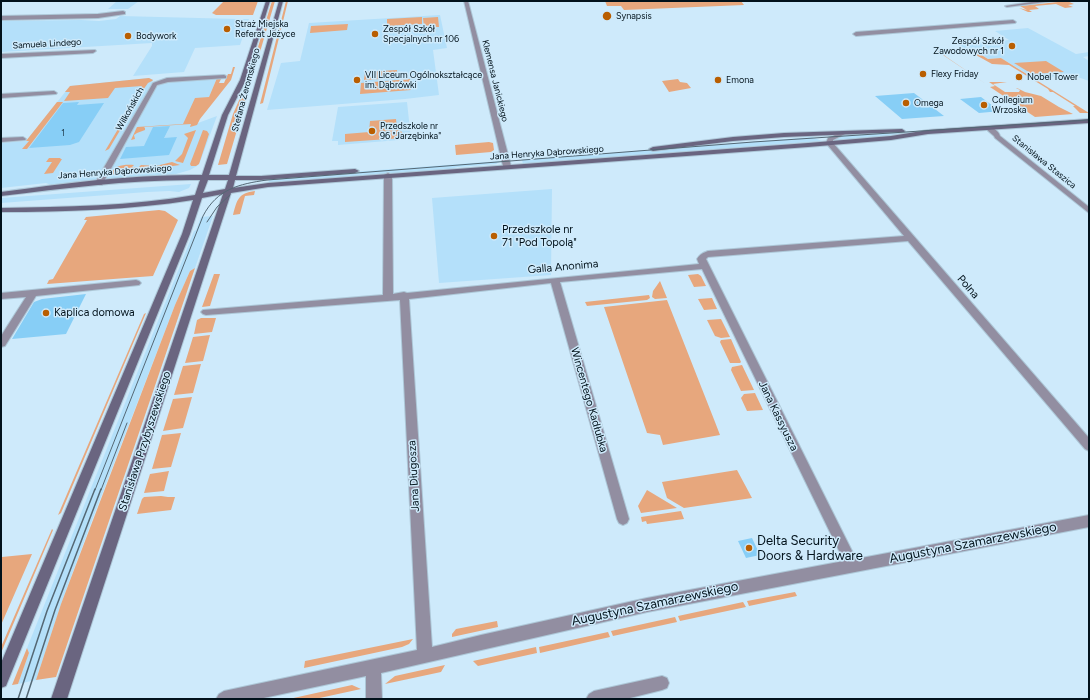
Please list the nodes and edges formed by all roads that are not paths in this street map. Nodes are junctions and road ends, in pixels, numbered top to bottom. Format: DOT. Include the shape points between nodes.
graph roads {
  1 [pos="268,1"];
  2 [pos="281,1"];
  3 [pos="466,1"];
  4 [pos="1051,1"];
  5 [pos="1007,6"];
  6 [pos="123,13"];
  7 [pos="1,18"];
  8 [pos="1013,22"];
  9 [pos="856,34"];
  10 [pos="93,51"];
  11 [pos="1,56"];
  12 [pos="224,76"];
  13 [pos="54,93"];
  14 [pos="1,96"];
  15 [pos="1089,121"];
  16 [pos="988,128"];
  17 [pos="846,132"];
  18 [pos="928,132"];
  19 [pos="804,134"];
  20 [pos="23,139"];
  21 [pos="1,140"];
  22 [pos="829,143"];
  23 [pos="506,163"];
  24 [pos="388,175"];
  25 [pos="99,183"];
  26 [pos="230,184"];
  27 [pos="200,188"];
  28 [pos="1,194"];
  29 [pos="168,201"];
  30 [pos="1,210"];
  31 [pos="193,211"];
  32 [pos="1089,211"];
  33 [pos="910,238"];
  34 [pos="704,266"];
  35 [pos="555,280"];
  36 [pos="136,283"];
  37 [pos="33,293"];
  38 [pos="1,296"];
  39 [pos="404,296"];
  40 [pos="388,298"];
  41 [pos="206,312"];
  42 [pos="1,344"];
  43 [pos="1089,446"];
  44 [pos="623,519"];
  45 [pos="1089,521"];
  46 [pos="854,566"];
  47 [pos="425,656"];
  48 [pos="373,667"];
  49 [pos="1,681"];
  50 [pos="662,683"];
  51 [pos="59,699"];
  52 [pos="224,699"];
  53 [pos="374,699"];
  54 [pos="594,699"];
  1 -- 27 [label="street, Stefana Żeromskiego" via="243,80 224,115"];
  2 -- 26 [label="street, Stefana Żeromskiego"];
  3 -- 23 [label="street, Klemensa Janickiego"];
  4 -- 5 [label="street"];
  6 -- 7 [label="street"];
  8 -- 9 [label="street"];
  10 -- 11 [label="street, Samuela Lindego"];
  12 -- 25 [label="street, Wilkońskich" via="167,80 155,84"];
  13 -- 14 [label="street"];
  15 -- 16 [label="street, Jana Henryka Dąbrowskiego"];
  16 -- 18 [label="street, Jana Henryka Dąbrowskiego"];
  16 -- 32 [label="street, Stanisława Staszica"];
  17 -- 18 [label="street, Jana Henryka Dąbrowskiego"];
  17 -- 19 [label="street, Jana Henryka Dąbrowskiego"];
  17 -- 22 [label="street" via="830,139"];
  18 -- 22 [label="street, Jana Henryka Dąbrowskiego"];
  19 -- 22 [label="street, Polna" via="817,136"];
  19 -- 23 [label="street, Jana Henryka Dąbrowskiego"];
  20 -- 21 [label="street"];
  22 -- 23 [label="street, Jana Henryka Dąbrowskiego"];
  22 -- 33 [label="street, Polna"];
  23 -- 24 [label="street, Jana Henryka Dąbrowskiego"];
  23 -- 26 [label="street, Jana Henryka Dąbrowskiego" via="261,178"];
  24 -- 26 [label="street, Jana Henryka Dąbrowskiego" via="259,185"];
  24 -- 40 [label="street"];
  25 -- 27 [label="street, Jana Henryka Dąbrowskiego" via="165,177"];
  25 -- 28 [label="street, Jana Henryka Dąbrowskiego"];
  26 -- 27 [label="street, Jana Henryka Dąbrowskiego"];
  26 -- 27 [label="street, Jana Henryka Dąbrowskiego"];
  26 -- 27 [label="street, Jana Henryka Dąbrowskiego"];
  26 -- 51 [label="street, Stanisława Przybyszewskiego"];
  27 -- 29 [label="street, Jana Henryka Dąbrowskiego"];
  27 -- 31 [label="street"];
  29 -- 30 [label="street, Jana Henryka Dąbrowskiego" via="66,209"];
  29 -- 31 [label="street" via="186,204"];
  31 -- 49 [label="street" via="178,255"];
  33 -- 34 [label="street" via="708,254 701,258"];
  33 -- 43 [label="street, Polna"];
  34 -- 35 [label="street, Galla Anonima"];
  34 -- 46 [label="street, Jana Kassyusza"];
  35 -- 39 [label="street, Galla Anonima"];
  35 -- 44 [label="street, Wincentego Kadłubka"];
  36 -- 37 [label="street"];
  37 -- 38 [label="street"];
  37 -- 42 [label="street"];
  39 -- 40 [label="street, Galla Anonima"];
  39 -- 47 [label="street, Jana Długosza"];
  40 -- 41 [label="street, Galla Anonima"];
  45 -- 46 [label="street, Augustyna Szamarzewskiego"];
  46 -- 47 [label="street, Augustyna Szamarzewskiego" via="647,605"];
  47 -- 48 [label="street, Augustyna Szamarzewskiego"];
  48 -- 52 [label="street, Augustyna Szamarzewskiego"];
  48 -- 53 [label="street"];
  50 -- 54 [label="street"];
}
